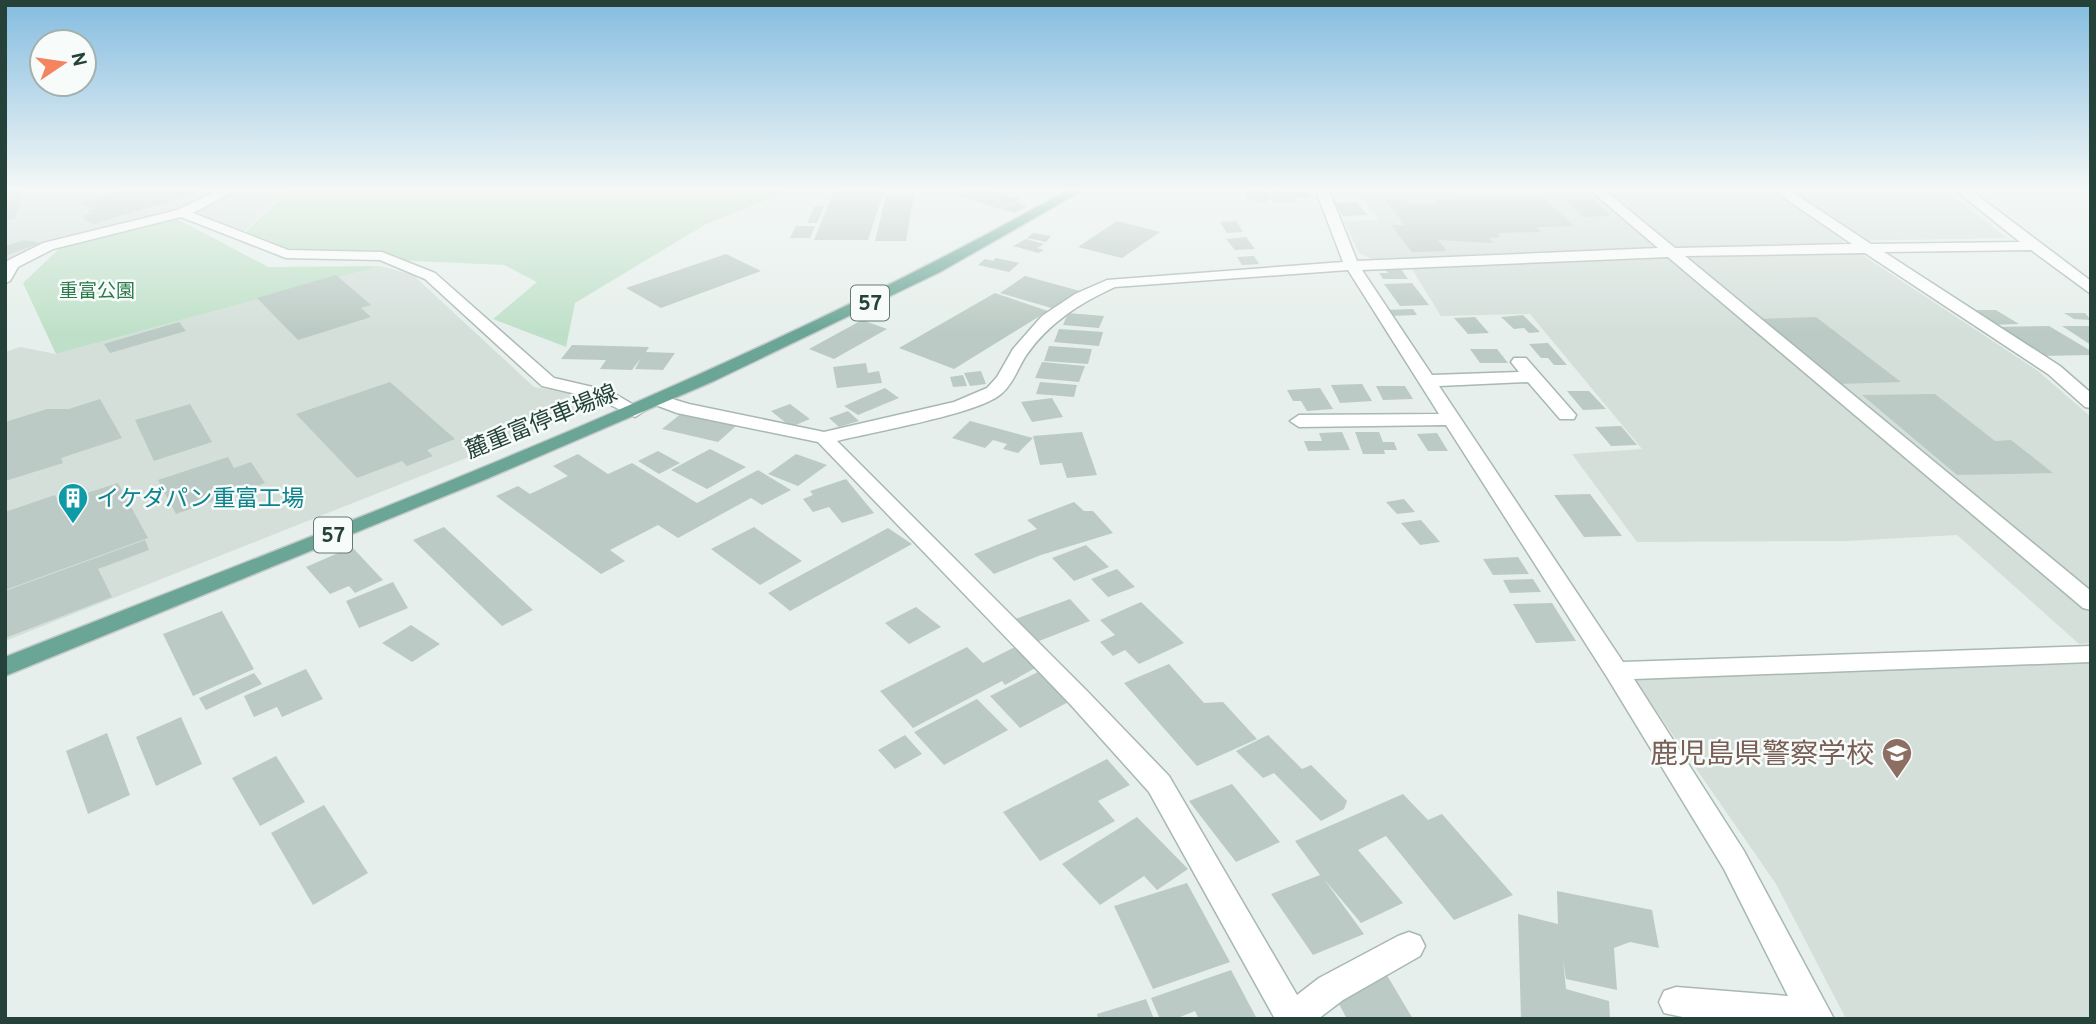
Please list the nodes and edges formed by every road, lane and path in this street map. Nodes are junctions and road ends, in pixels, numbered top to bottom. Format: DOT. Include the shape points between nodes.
graph roads {
  1 [pos="89,236"];
  2 [pos="240,236"];
  3 [pos="995,236"];
  4 [pos="1340,236"];
  5 [pos="1651,236"];
  6 [pos="1848,236"];
  7 [pos="2022,236"];
  8 [pos="2035,246"];
  9 [pos="1866,248"];
  10 [pos="1673,254"];
  11 [pos="1351,264"];
  12 [pos="5,278"];
  13 [pos="2091,289"];
  14 [pos="1425,381"];
  15 [pos="659,400"];
  16 [pos="2091,403"];
  17 [pos="635,411"];
  18 [pos="1567,415"];
  19 [pos="1449,419"];
  20 [pos="1299,421"];
  21 [pos="824,438"];
  22 [pos="2091,603"];
  23 [pos="2091,654"];
  24 [pos="5,667"];
  25 [pos="1616,671"];
  26 [pos="1409,946"];
  27 [pos="1676,1002"];
  28 [pos="1816,1016"];
  29 [pos="1293,1018"];
  1 -- 12 [label="street" via="48,246 12,264"];
  2 -- 17 [label="street" via="286,254 382,256 430,276 548,382 604,395"];
  3 -- 15 [label="main road, 麓重富停車場線 / 57" via="840,318"];
  4 -- 11 [label="street"];
  5 -- 10 [label="street"];
  6 -- 9 [label="street"];
  7 -- 8 [label="street"];
  8 -- 9 [label="street"];
  8 -- 13 [label="street"];
  9 -- 10 [label="street"];
  9 -- 16 [label="street" via="2054,370"];
  10 -- 11 [label="street"];
  10 -- 22 [label="street"];
  11 -- 14 [label="street"];
  11 -- 21 [label="street" via="1112,283 1048,319 993,392 960,406"];
  14 -- 18 [label="street" via="1525,370"];
  14 -- 19 [label="street"];
  15 -- 17 [label="main road, 麓重富停車場線 / 57"];
  15 -- 21 [label="street"];
  17 -- 24 [label="main road, 麓重富停車場線 / 57"];
  19 -- 20 [label="street"];
  19 -- 25 [label="street"];
  21 -- 29 [label="street" via="1159,784"];
  23 -- 25 [label="street"];
  25 -- 28 [label="street" via="1734,860"];
  26 -- 29 [label="street" via="1331,989"];
  27 -- 28 [label="street"];
}
